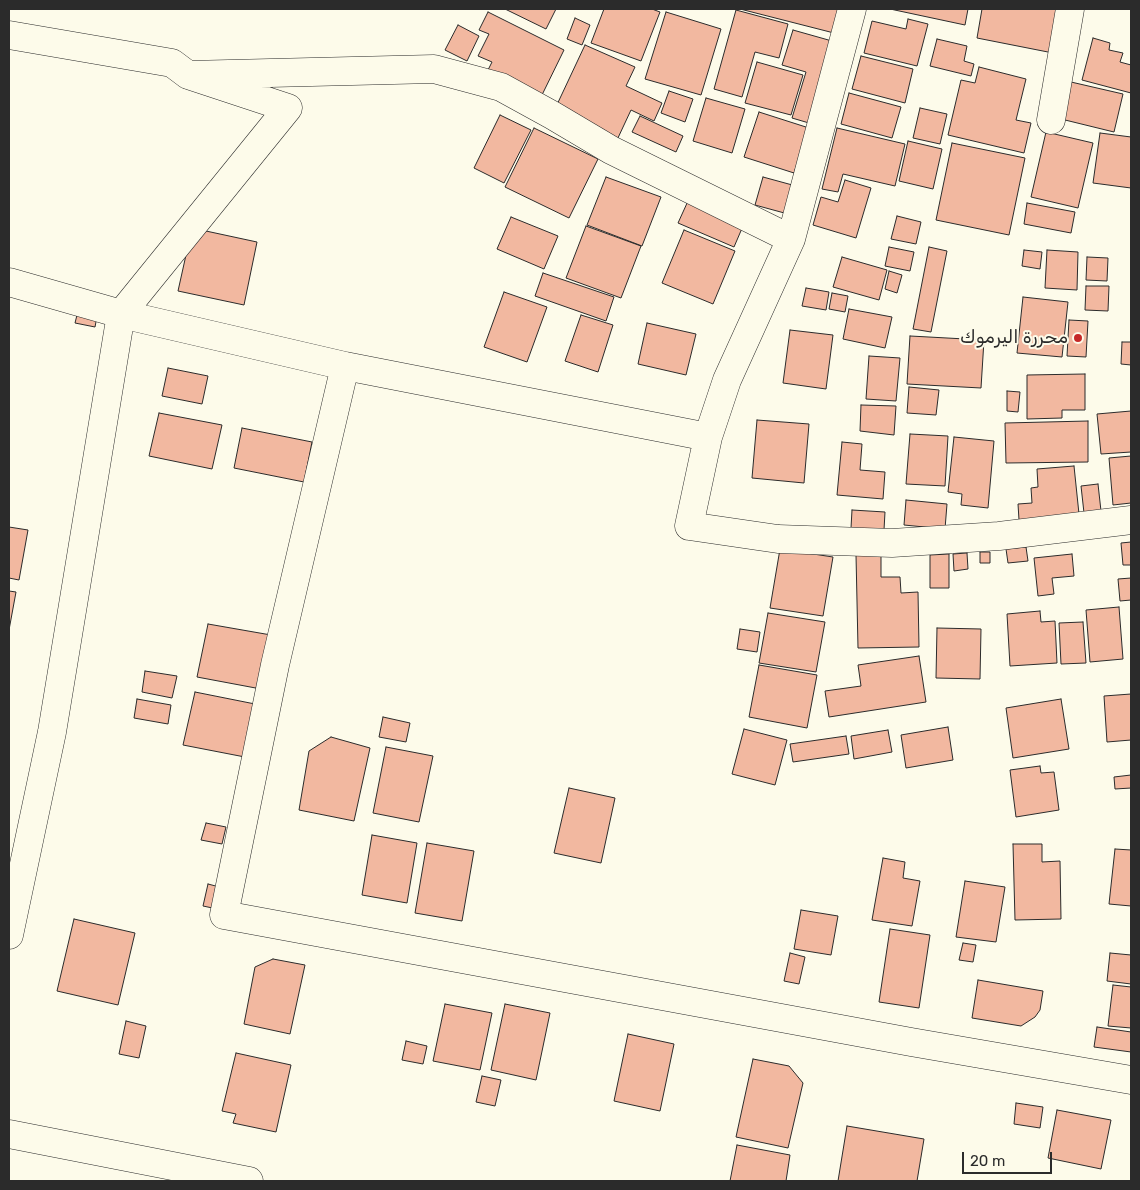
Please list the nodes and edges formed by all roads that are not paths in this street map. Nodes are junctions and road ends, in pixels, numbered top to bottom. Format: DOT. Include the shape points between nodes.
graph roads {
  1 [pos="852,9"];
  2 [pos="1070,9"];
  3 [pos="9,35"];
  4 [pos="188,75"];
  5 [pos="1051,120"];
  6 [pos="791,239"];
  7 [pos="9,282"];
  8 [pos="121,314"];
  9 [pos="345,366"];
  10 [pos="708,437"];
  11 [pos="1131,520"];
  12 [pos="9,935"];
  13 [pos="1131,1080"];
  14 [pos="9,1134"];
  15 [pos="237,1180"];
  1 -- 6 [label="street"];
  2 -- 5 [label="street"];
  3 -- 4 [label="street" via="172,63"];
  4 -- 6 [label="street" via="434,69 501,87 611,150"];
  4 -- 8 [label="street" via="288,108"];
  6 -- 10 [label="street" via="727,380"];
  7 -- 8 [label="street"];
  8 -- 9 [label="street"];
  8 -- 12 [label="street" via="52,732"];
  9 -- 10 [label="street"];
  9 -- 13 [label="street" via="275,666 224,916"];
  10 -- 11 [label="street" via="689,526 778,539 892,543 999,536"];
  14 -- 15 [label="street"];
}
